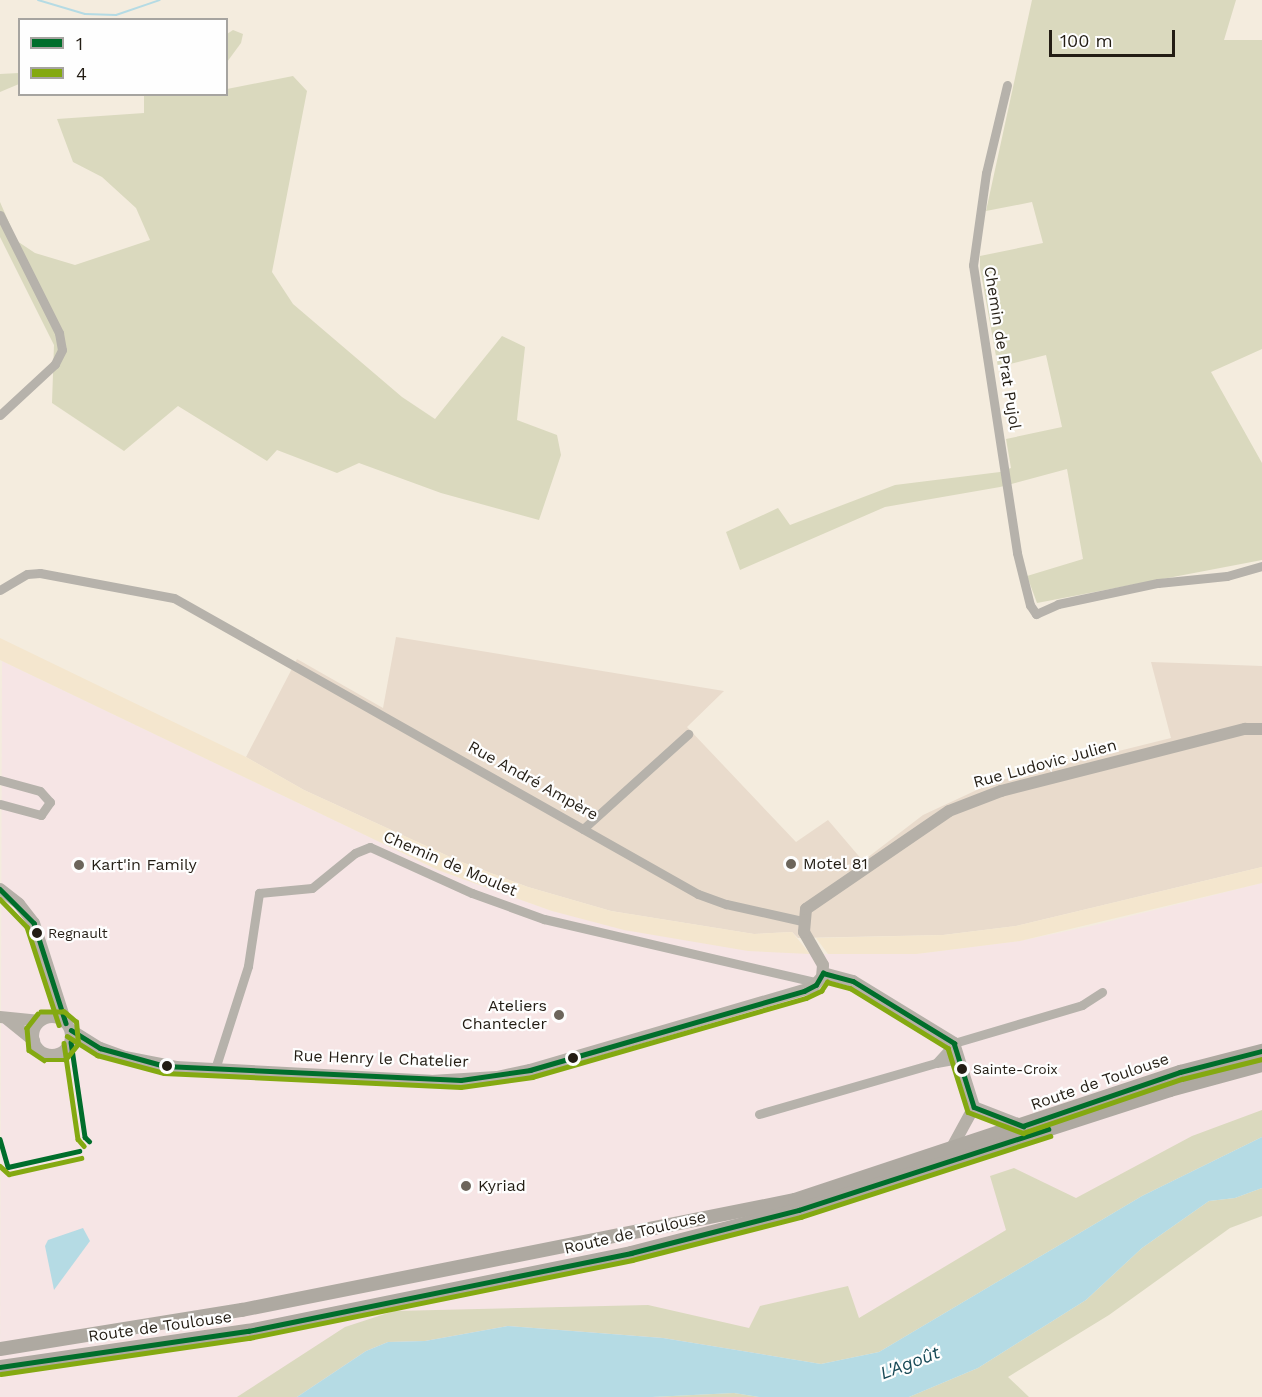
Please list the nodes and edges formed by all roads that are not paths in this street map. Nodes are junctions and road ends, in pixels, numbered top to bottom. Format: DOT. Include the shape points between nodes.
graph roads {
  1 [pos="1007,85"];
  2 [pos="0,214"];
  3 [pos="0,415"];
  4 [pos="1262,566"];
  5 [pos="0,590"];
  6 [pos="1262,729"];
  7 [pos="688,734"];
  8 [pos="0,780"];
  9 [pos="0,804"];
  10 [pos="583,829"];
  11 [pos="0,889"];
  12 [pos="802,921"];
  13 [pos="820,978"];
  14 [pos="1102,992"];
  15 [pos="56,994"];
  16 [pos="3,1017"];
  17 [pos="44,1019"];
  18 [pos="68,1026"];
  19 [pos="34,1041"];
  20 [pos="954,1043"];
  21 [pos="100,1048"];
  22 [pos="64,1050"];
  23 [pos="1262,1051"];
  24 [pos="959,1059"];
  25 [pos="936,1063"];
  26 [pos="1262,1065"];
  27 [pos="215,1069"];
  28 [pos="974,1107"];
  29 [pos="759,1114"];
  30 [pos="1023,1126"];
  31 [pos="950,1152"];
  32 [pos="0,1349"];
  33 [pos="0,1367"];
  1 -- 4 [label="street, Chemin de Prat Pujol" via="983,190 973,265 1017,553 1026,594 1036,614 1081,599 1158,583 1227,576"];
  2 -- 3 [label="street" via="60,333 62,350 55,364"];
  5 -- 10 [label="street, Rue André Ampère" via="27,574 40,573 174,598"];
  6 -- 12 [label="main road, Rue Ludovic Julien" via="1245,729 1001,791 968,803 930,822 813,903"];
  7 -- 10 [label="street"];
  8 -- 9 [label="street" via="40,791 50,802 41,815"];
  10 -- 12 [label="street, Rue André Ampère" via="705,897"];
  11 -- 15 [label="main road" via="34,923 44,943"];
  12 -- 13 [label="main road" via="805,935 821,957"];
  13 -- 20 [label="main road" via="853,981"];
  13 -- 27 [label="main road, Rue Henry le Chatelier" via="793,994 497,1077 431,1080"];
  13 -- 27 [label="street, Chemin de Moulet" via="544,919 472,893 370,847 355,853 312,888 259,893 248,966"];
  14 -- 20 [label="street" via="1083,1005"];
  15 -- 17 [label="main road"];
  15 -- 18 [label="main road"];
  16 -- 17 [label="main road"];
  16 -- 19 [label="main road"];
  17 -- 18 [label="main road"];
  17 -- 19 [label="main road" via="34,1030"];
  18 -- 21 [label="main road, Rue Henry le Chatelier"];
  18 -- 22 [label="main road" via="70,1042"];
  19 -- 22 [label="main road" via="46,1053"];
  20 -- 24 [label="main road"];
  20 -- 25 [label="street"];
  21 -- 22 [label="main road, Rue Henry le Chatelier"];
  21 -- 27 [label="main road, Rue Henry le Chatelier" via="151,1064"];
  23 -- 30 [label="main road, Route de Toulouse" via="1180,1072"];
  24 -- 25 [label="street"];
  24 -- 28 [label="main road"];
  25 -- 29 [label="street"];
  26 -- 33 [label="main road, Route de Toulouse" via="1170,1089 799,1210 631,1253 248,1331"];
  28 -- 30 [label="main road"];
  28 -- 31 [label="main road"];
  30 -- 31 [label="main road, Route de Toulouse"];
  31 -- 32 [label="main road, Route de Toulouse" via="783,1202 242,1310"];
}
